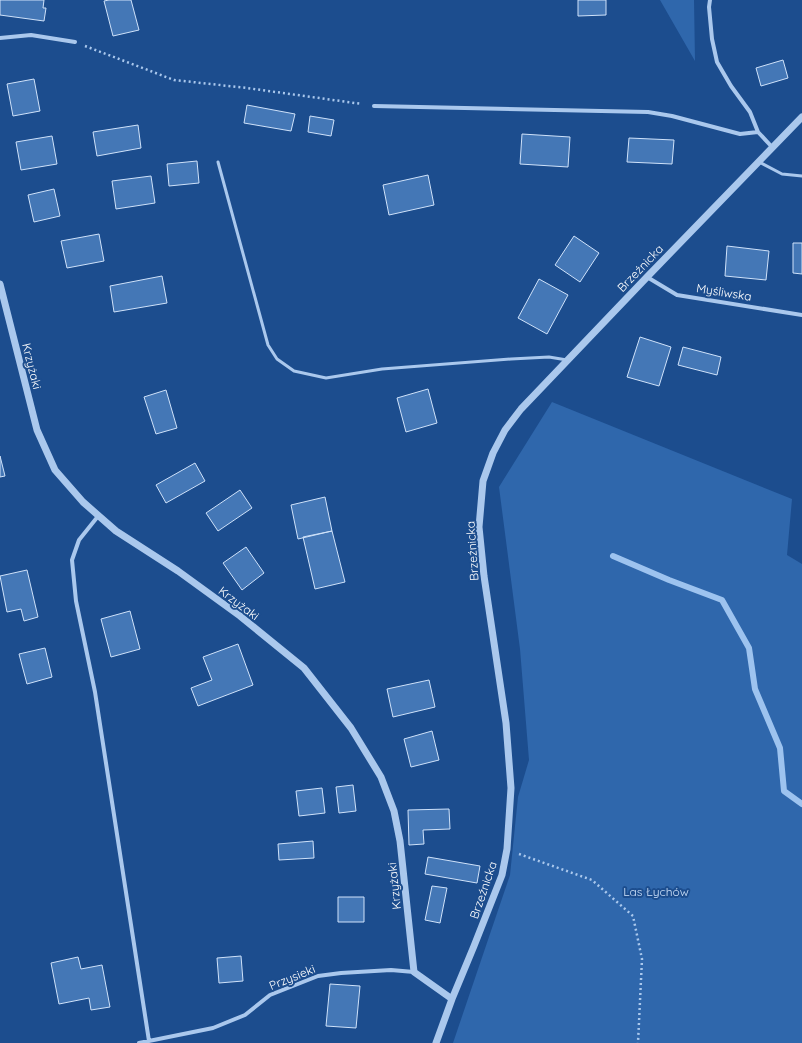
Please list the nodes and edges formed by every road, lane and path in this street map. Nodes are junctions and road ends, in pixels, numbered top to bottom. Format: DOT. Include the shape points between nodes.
graph roads {
  1 [pos="710,0"];
  2 [pos="0,38"];
  3 [pos="75,42"];
  4 [pos="374,106"];
  5 [pos="802,117"];
  6 [pos="758,132"];
  7 [pos="772,147"];
  8 [pos="218,162"];
  9 [pos="759,162"];
  10 [pos="802,176"];
  11 [pos="647,277"];
  12 [pos="0,284"];
  13 [pos="802,315"];
  14 [pos="567,360"];
  15 [pos="99,515"];
  16 [pos="507,849"];
  17 [pos="414,972"];
  18 [pos="452,999"];
  19 [pos="149,1041"];
  20 [pos="139,1043"];
  21 [pos="436,1043"];
  22 [pos="638,1043"];
  1 -- 6 [label="street" via="712,39 717,62 750,112"];
  2 -- 3 [label="street" via="31,35"];
  3 -- 4 [label="path" via="174,80"];
  4 -- 6 [label="street" via="648,112 740,134"];
  5 -- 7 [label="street, Brzeźnicka"];
  6 -- 7 [label="street"];
  7 -- 9 [label="street, Brzeźnicka"];
  8 -- 14 [label="lane" via="268,345 277,359 294,371 326,378 382,370 481,362 549,357"];
  9 -- 10 [label="lane" via="782,174"];
  9 -- 11 [label="street, Brzeźnicka"];
  11 -- 13 [label="street, Myśliwska" via="677,295"];
  11 -- 14 [label="street, Brzeźnicka"];
  12 -- 15 [label="street, Krzyżaki" via="37,430 55,470 83,502"];
  14 -- 16 [label="street, Brzeźnicka" via="505,430 483,481 480,534 506,723 511,788"];
  15 -- 17 [label="street, Krzyżaki" via="116,531 178,571 240,616 304,668 351,728 381,777 394,811 400,841"];
  15 -- 19 [label="street" via="79,540 72,560 76,601 96,700"];
  16 -- 18 [label="street, Brzeźnicka" via="502,875"];
  16 -- 22 [label="path" via="592,880 633,916 642,959"];
  17 -- 18 [label="street"];
  17 -- 19 [label="street, Przysieki" via="384,971 318,976 270,995 245,1015 213,1028"];
  18 -- 21 [label="street, Brzeźnicka"];
  19 -- 20 [label="street, Przysieki"];
}
